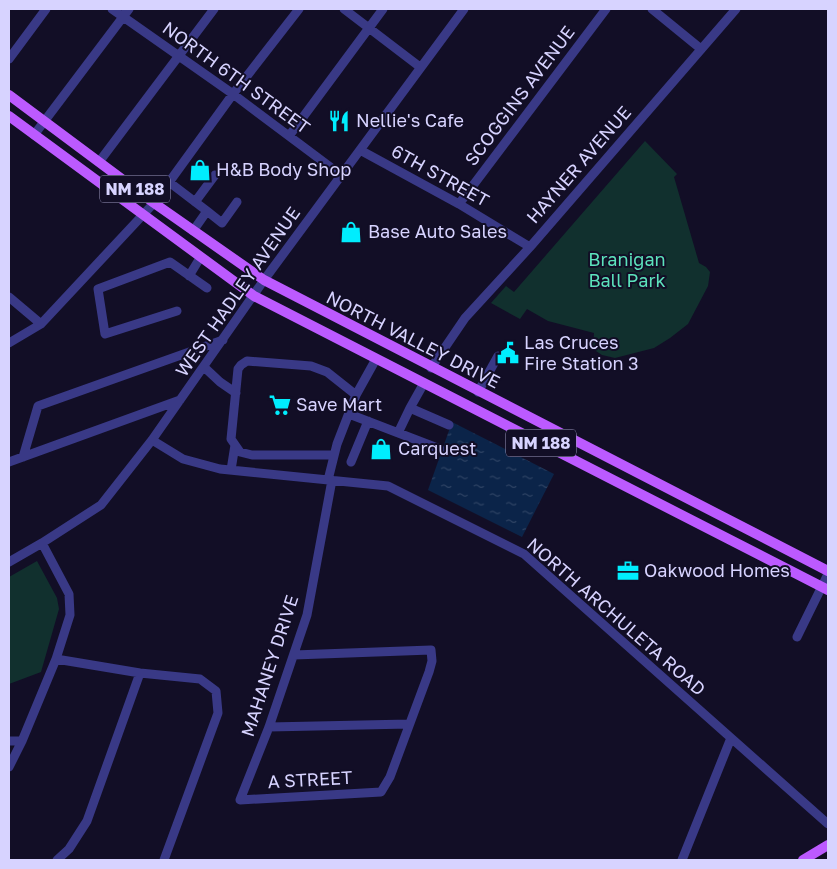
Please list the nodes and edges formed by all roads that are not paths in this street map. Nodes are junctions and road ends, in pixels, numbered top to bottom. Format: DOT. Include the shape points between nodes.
graph roads {
  1 [pos="46,9"];
  2 [pos="112,9"];
  3 [pos="129,9"];
  4 [pos="214,9"];
  5 [pos="299,9"];
  6 [pos="344,9"];
  7 [pos="383,9"];
  8 [pos="464,9"];
  9 [pos="606,9"];
  10 [pos="652,9"];
  11 [pos="736,9"];
  12 [pos="123,17"];
  13 [pos="369,28"];
  14 [pos="701,49"];
  15 [pos="179,56"];
  16 [pos="9,59"];
  17 [pos="420,67"];
  18 [pos="233,94"];
  19 [pos="9,95"];
  20 [pos="9,116"];
  21 [pos="44,121"];
  22 [pos="34,135"];
  23 [pos="289,136"];
  24 [pos="360,150"];
  25 [pos="99,162"];
  26 [pos="215,175"];
  27 [pos="341,175"];
  28 [pos="169,182"];
  29 [pos="195,202"];
  30 [pos="237,202"];
  31 [pos="154,203"];
  32 [pos="459,204"];
  33 [pos="207,211"];
  34 [pos="143,216"];
  35 [pos="193,230"];
  36 [pos="530,246"];
  37 [pos="200,258"];
  38 [pos="189,276"];
  39 [pos="264,280"];
  40 [pos="207,288"];
  41 [pos="254,296"];
  42 [pos="9,297"];
  43 [pos="177,311"];
  44 [pos="41,324"];
  45 [pos="224,340"];
  46 [pos="9,343"];
  47 [pos="498,356"];
  48 [pos="376,359"];
  49 [pos="204,367"];
  50 [pos="431,368"];
  51 [pos="424,383"];
  52 [pos="478,392"];
  53 [pos="236,393"];
  54 [pos="356,395"];
  55 [pos="181,400"];
  56 [pos="410,408"];
  57 [pos="348,414"];
  58 [pos="368,421"];
  59 [pos="448,426"];
  60 [pos="398,433"];
  61 [pos="152,440"];
  62 [pos="234,445"];
  63 [pos="440,449"];
  64 [pos="334,455"];
  65 [pos="23,456"];
  66 [pos="9,462"];
  67 [pos="351,462"];
  68 [pos="231,470"];
  69 [pos="330,480"];
  70 [pos="42,543"];
  71 [pos="9,562"];
  72 [pos="828,573"];
  73 [pos="825,589"];
  74 [pos="797,637"];
  75 [pos="294,655"];
  76 [pos="56,660"];
  77 [pos="140,673"];
  78 [pos="409,724"];
  79 [pos="269,727"];
  80 [pos="731,738"];
  81 [pos="9,741"];
  82 [pos="22,741"];
  83 [pos="9,767"];
  84 [pos="240,800"];
  85 [pos="828,824"];
  86 [pos="828,845"];
  87 [pos="57,860"];
  88 [pos="164,860"];
  89 [pos="682,860"];
  90 [pos="803,860"];
  1 -- 16 [label="street"];
  2 -- 12 [label="street, NORTH 6TH STREET"];
  3 -- 12 [label="street"];
  4 -- 15 [label="street"];
  5 -- 18 [label="street"];
  6 -- 13 [label="street"];
  7 -- 13 [label="street"];
  8 -- 17 [label="street, WEST HADLEY AVENUE"];
  9 -- 32 [label="street, SCOGGINS AVENUE"];
  10 -- 14 [label="street"];
  11 -- 14 [label="street, HAYNER AVENUE"];
  12 -- 15 [label="street, NORTH 6TH STREET"];
  12 -- 21 [label="street"];
  13 -- 17 [label="street"];
  13 -- 23 [label="street"];
  14 -- 36 [label="street, HAYNER AVENUE"];
  15 -- 18 [label="street, NORTH 6TH STREET"];
  15 -- 25 [label="street"];
  17 -- 24 [label="street, WEST HADLEY AVENUE"];
  18 -- 23 [label="street, NORTH 6TH STREET"];
  18 -- 28 [label="street"];
  19 -- 21 [label="main road, NORTH VALLEY DRIVE / NM 188"];
  20 -- 22 [label="main road, NORTH VALLEY DRIVE / NM 188"];
  21 -- 22 [label="street"];
  21 -- 25 [label="main road, NORTH VALLEY DRIVE / NM 188"];
  22 -- 34 [label="main road, NORTH VALLEY DRIVE / NM 188"];
  23 -- 27 [label="street, NORTH 6TH STREET"];
  24 -- 27 [label="street, WEST HADLEY AVENUE"];
  24 -- 32 [label="street, 6TH STREET"];
  25 -- 31 [label="main road, NORTH VALLEY DRIVE / NM 188"];
  26 -- 29 [label="street"];
  27 -- 39 [label="street, WEST HADLEY AVENUE"];
  28 -- 29 [label="street"];
  28 -- 31 [label="street"];
  29 -- 33 [label="street"];
  30 -- 33 [label="street" via="222,223"];
  31 -- 34 [label="street"];
  31 -- 35 [label="main road, NORTH VALLEY DRIVE / NM 188"];
  32 -- 36 [label="street, 6TH STREET"];
  33 -- 35 [label="street"];
  34 -- 37 [label="main road, NORTH VALLEY DRIVE / NM 188"];
  34 -- 44 [label="street"];
  35 -- 39 [label="main road, NORTH VALLEY DRIVE / NM 188"];
  36 -- 50 [label="street, HAYNER AVENUE" via="465,318"];
  37 -- 38 [label="street"];
  37 -- 41 [label="main road, NORTH VALLEY DRIVE / NM 188"];
  38 -- 40 [label="street"];
  38 -- 43 [label="street" via="170,262 98,289 105,334"];
  39 -- 41 [label="street, WEST HADLEY AVENUE"];
  39 -- 50 [label="main road, NORTH VALLEY DRIVE / NM 188"];
  41 -- 45 [label="street, WEST HADLEY AVENUE"];
  41 -- 48 [label="main road, NORTH VALLEY DRIVE / NM 188"];
  42 -- 44 [label="street"];
  44 -- 46 [label="street"];
  45 -- 49 [label="street, WEST HADLEY AVENUE"];
  45 -- 65 [label="street" via="38,406"];
  47 -- 52 [label="street"];
  48 -- 51 [label="main road, NORTH VALLEY DRIVE / NM 188"];
  48 -- 54 [label="street"];
  49 -- 53 [label="street"];
  49 -- 55 [label="street, WEST HADLEY AVENUE"];
  50 -- 52 [label="main road, NORTH VALLEY DRIVE / NM 188"];
  51 -- 56 [label="street"];
  51 -- 73 [label="main road, NORTH VALLEY DRIVE / NM 188"];
  52 -- 72 [label="main road, NORTH VALLEY DRIVE / NM 188"];
  53 -- 54 [label="street" via="238,369 247,361 311,366 327,372"];
  53 -- 62 [label="street" via="231,439"];
  54 -- 57 [label="street"];
  55 -- 61 [label="street, WEST HADLEY AVENUE"];
  55 -- 65 [label="street"];
  56 -- 59 [label="street"];
  56 -- 60 [label="street"];
  57 -- 58 [label="street"];
  57 -- 64 [label="street"];
  58 -- 60 [label="street"];
  58 -- 67 [label="street"];
  60 -- 63 [label="street"];
  61 -- 68 [label="street, NORTH ARCHULETA ROAD" via="183,459"];
  61 -- 70 [label="street, WEST HADLEY AVENUE" via="101,505"];
  62 -- 64 [label="street" via="240,452 252,456"];
  62 -- 68 [label="street"];
  64 -- 69 [label="street, MAHANEY DRIVE"];
  65 -- 66 [label="street"];
  68 -- 69 [label="street, NORTH ARCHULETA ROAD"];
  69 -- 75 [label="street, MAHANEY DRIVE" via="307,615"];
  69 -- 80 [label="street, NORTH ARCHULETA ROAD" via="388,486 524,554"];
  70 -- 71 [label="street, WEST HADLEY AVENUE"];
  70 -- 76 [label="street" via="69,594 70,615"];
  72 -- 73 [label="street"];
  73 -- 74 [label="street"];
  75 -- 78 [label="street" via="431,650 429,672"];
  75 -- 79 [label="street, MAHANEY DRIVE"];
  76 -- 77 [label="street"];
  76 -- 82 [label="street"];
  77 -- 87 [label="street" via="87,821"];
  77 -- 88 [label="street" via="200,679 216,691 218,713"];
  78 -- 79 [label="street"];
  78 -- 84 [label="street, A STREET" via="390,777 381,792"];
  79 -- 84 [label="street, MAHANEY DRIVE"];
  80 -- 85 [label="street, NORTH ARCHULETA ROAD"];
  80 -- 89 [label="street"];
  81 -- 82 [label="street"];
  82 -- 83 [label="street"];
  86 -- 90 [label="main road"];
}
